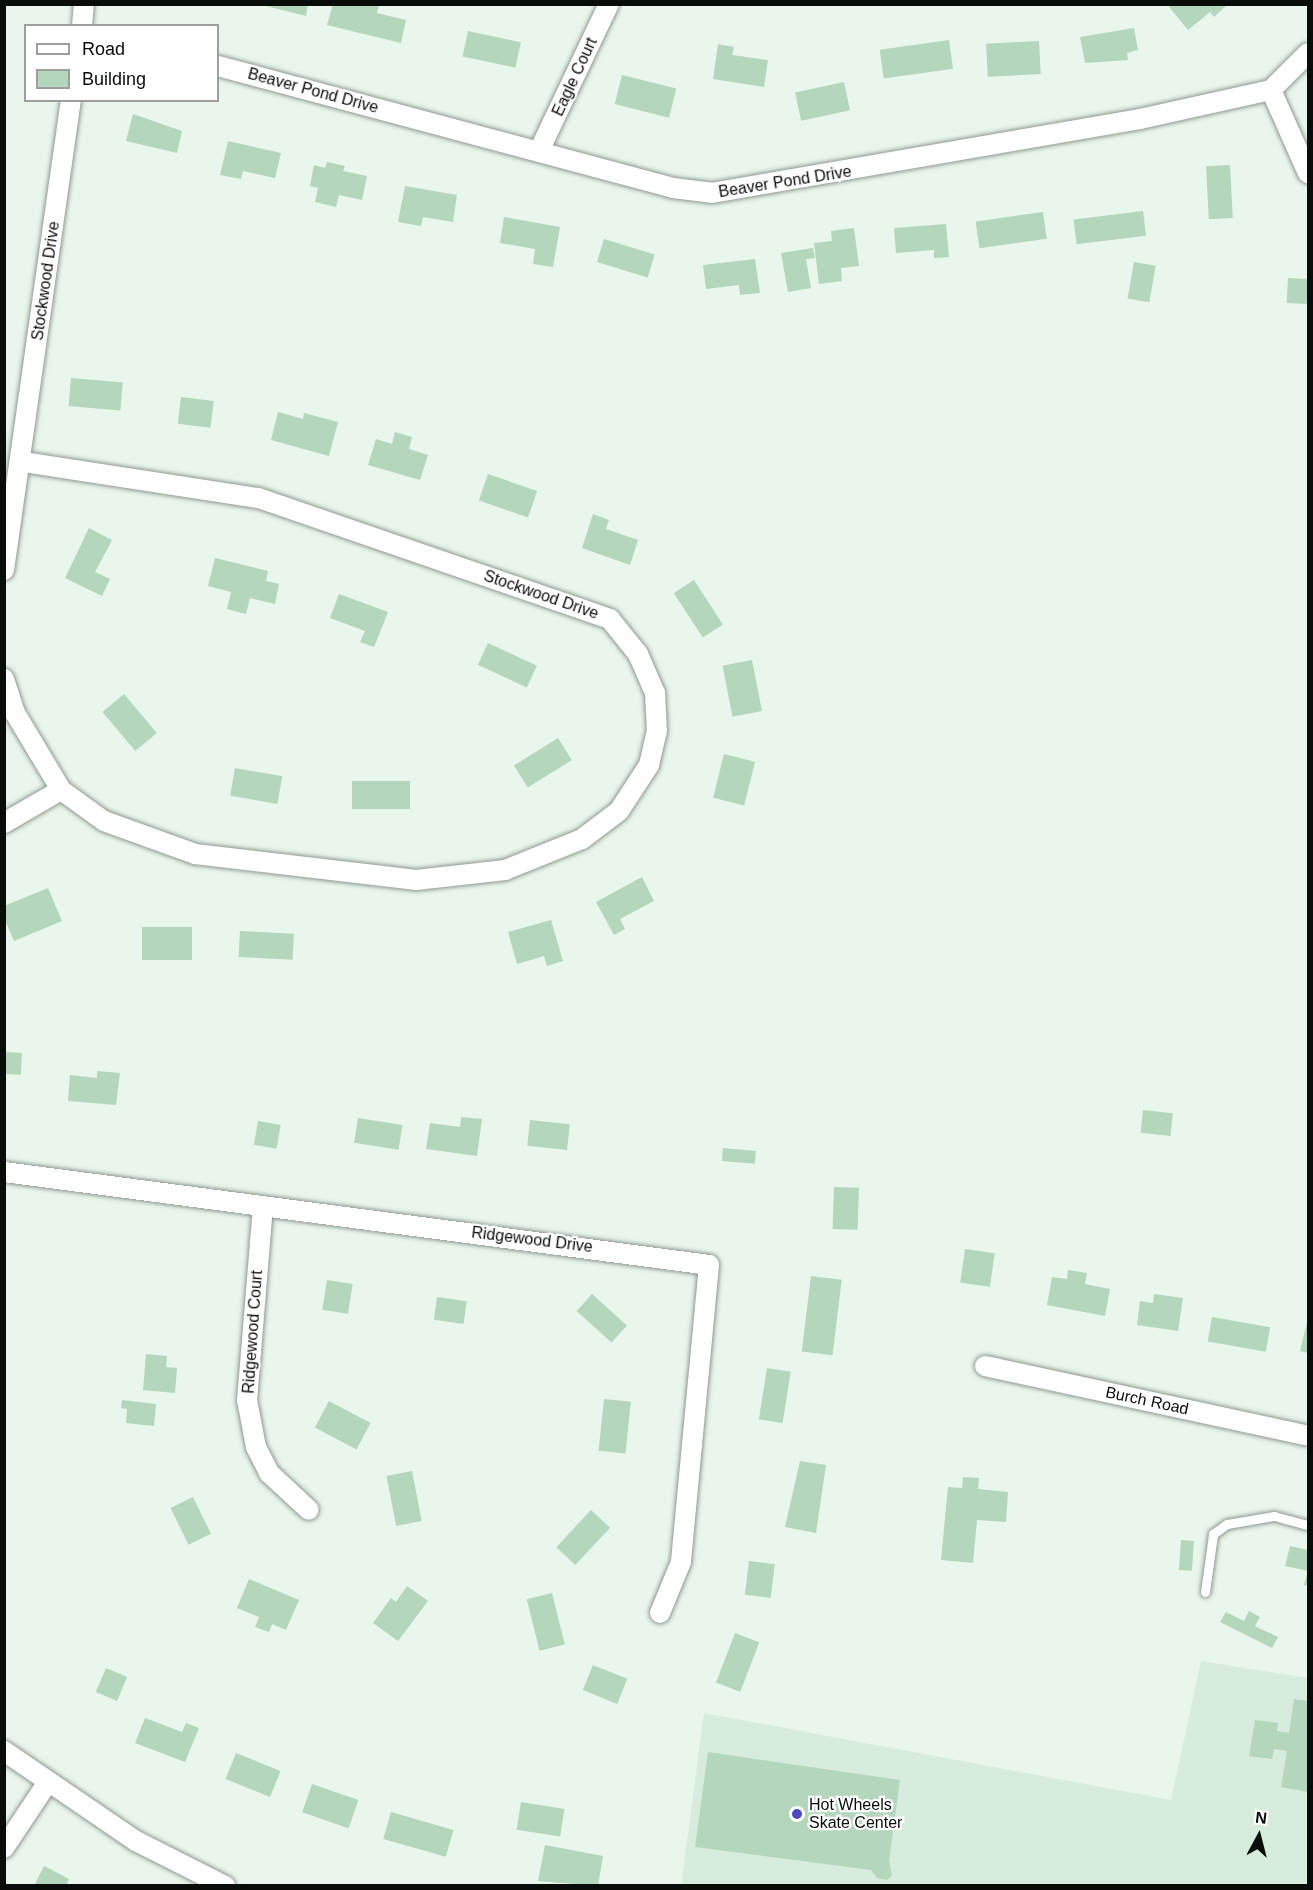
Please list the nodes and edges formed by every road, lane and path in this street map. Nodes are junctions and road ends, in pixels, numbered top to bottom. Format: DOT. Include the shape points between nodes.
graph roads {
  1 [pos="84,4"];
  2 [pos="609,4"];
  3 [pos="82,24"];
  4 [pos="1308,53"];
  5 [pos="219,66"];
  6 [pos="1271,90"];
  7 [pos="71,102"];
  8 [pos="540,150"];
  9 [pos="1308,173"];
  10 [pos="23,462"];
  11 [pos="4,570"];
  12 [pos="4,679"];
  13 [pos="60,790"];
  14 [pos="4,823"];
  15 [pos="4,1172"];
  16 [pos="263,1206"];
  17 [pos="985,1366"];
  18 [pos="1308,1436"];
  19 [pos="309,1510"];
  20 [pos="1308,1525"];
  21 [pos="1205,1592"];
  22 [pos="660,1612"];
  23 [pos="4,1752"];
  24 [pos="48,1782"];
  25 [pos="4,1848"];
  26 [pos="225,1886"];
  1 -- 3 [label="street"];
  2 -- 8 [label="street, Eagle Court"];
  4 -- 6 [label="street"];
  5 -- 8 [label="street, Beaver Pond Drive"];
  6 -- 8 [label="street, Beaver Pond Drive" via="1140,119 712,193 673,188"];
  6 -- 9 [label="street"];
  7 -- 10 [label="street, Stockwood Drive"];
  10 -- 11 [label="street, Stockwood Drive"];
  10 -- 13 [label="street, Stockwood Drive" via="258,498 610,619 638,654 655,693 657,731 649,765 619,811 582,839 505,870 477,876 416,880 195,854 104,821"];
  12 -- 13 [label="street, Stockwood Drive" via="15,713"];
  13 -- 14 [label="street"];
  15 -- 16 [label="street, Ridgewood Drive"];
  16 -- 19 [label="street, Ridgewood Court" via="247,1400 256,1447 269,1473"];
  16 -- 22 [label="street, Ridgewood Drive" via="710,1265 681,1562"];
  17 -- 18 [label="street, Burch Road"];
  20 -- 21 [label="lane" via="1274,1516 1227,1524 1213,1534"];
  23 -- 24 [label="street"];
  24 -- 25 [label="street"];
  24 -- 26 [label="street" via="165,1858"];
}
